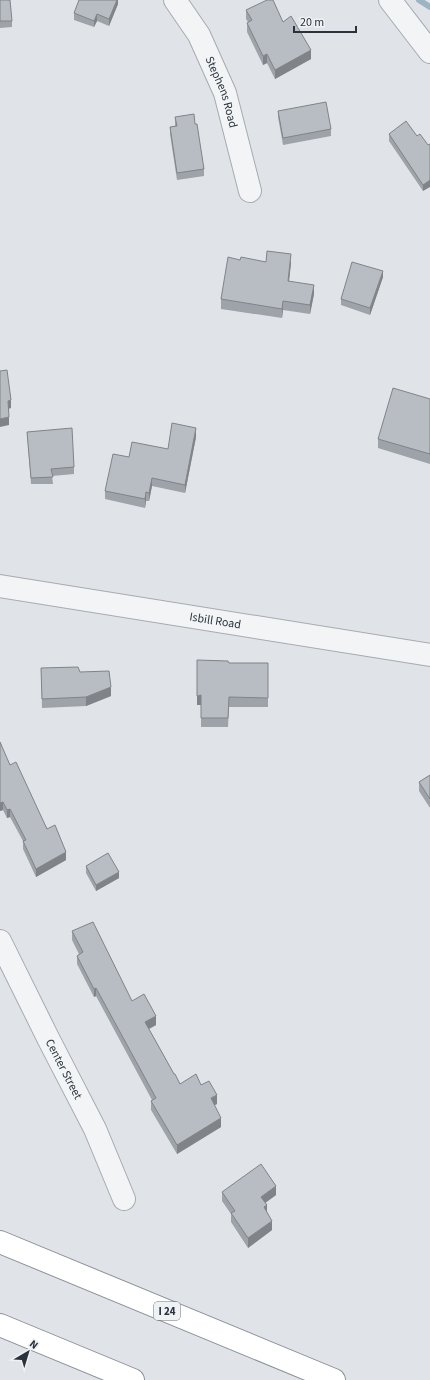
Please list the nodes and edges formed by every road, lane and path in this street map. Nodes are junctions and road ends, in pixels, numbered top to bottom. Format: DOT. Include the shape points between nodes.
graph roads {
  1 [pos="175,0"];
  2 [pos="390,0"];
  3 [pos="430,52"];
  4 [pos="250,191"];
  5 [pos="0,586"];
  6 [pos="430,655"];
  7 [pos="0,941"];
  8 [pos="124,1199"];
  9 [pos="0,1242"];
  10 [pos="0,1325"];
  11 [pos="133,1380"];
  12 [pos="334,1380"];
  1 -- 4 [label="street, Stephens Road" via="199,35 225,93"];
  2 -- 3 [label="street"];
  5 -- 6 [label="street, Isbill Road"];
  7 -- 8 [label="street, Center Street" via="95,1129"];
  9 -- 12 [label="highway, I 24"];
  10 -- 11 [label="highway"];
}
